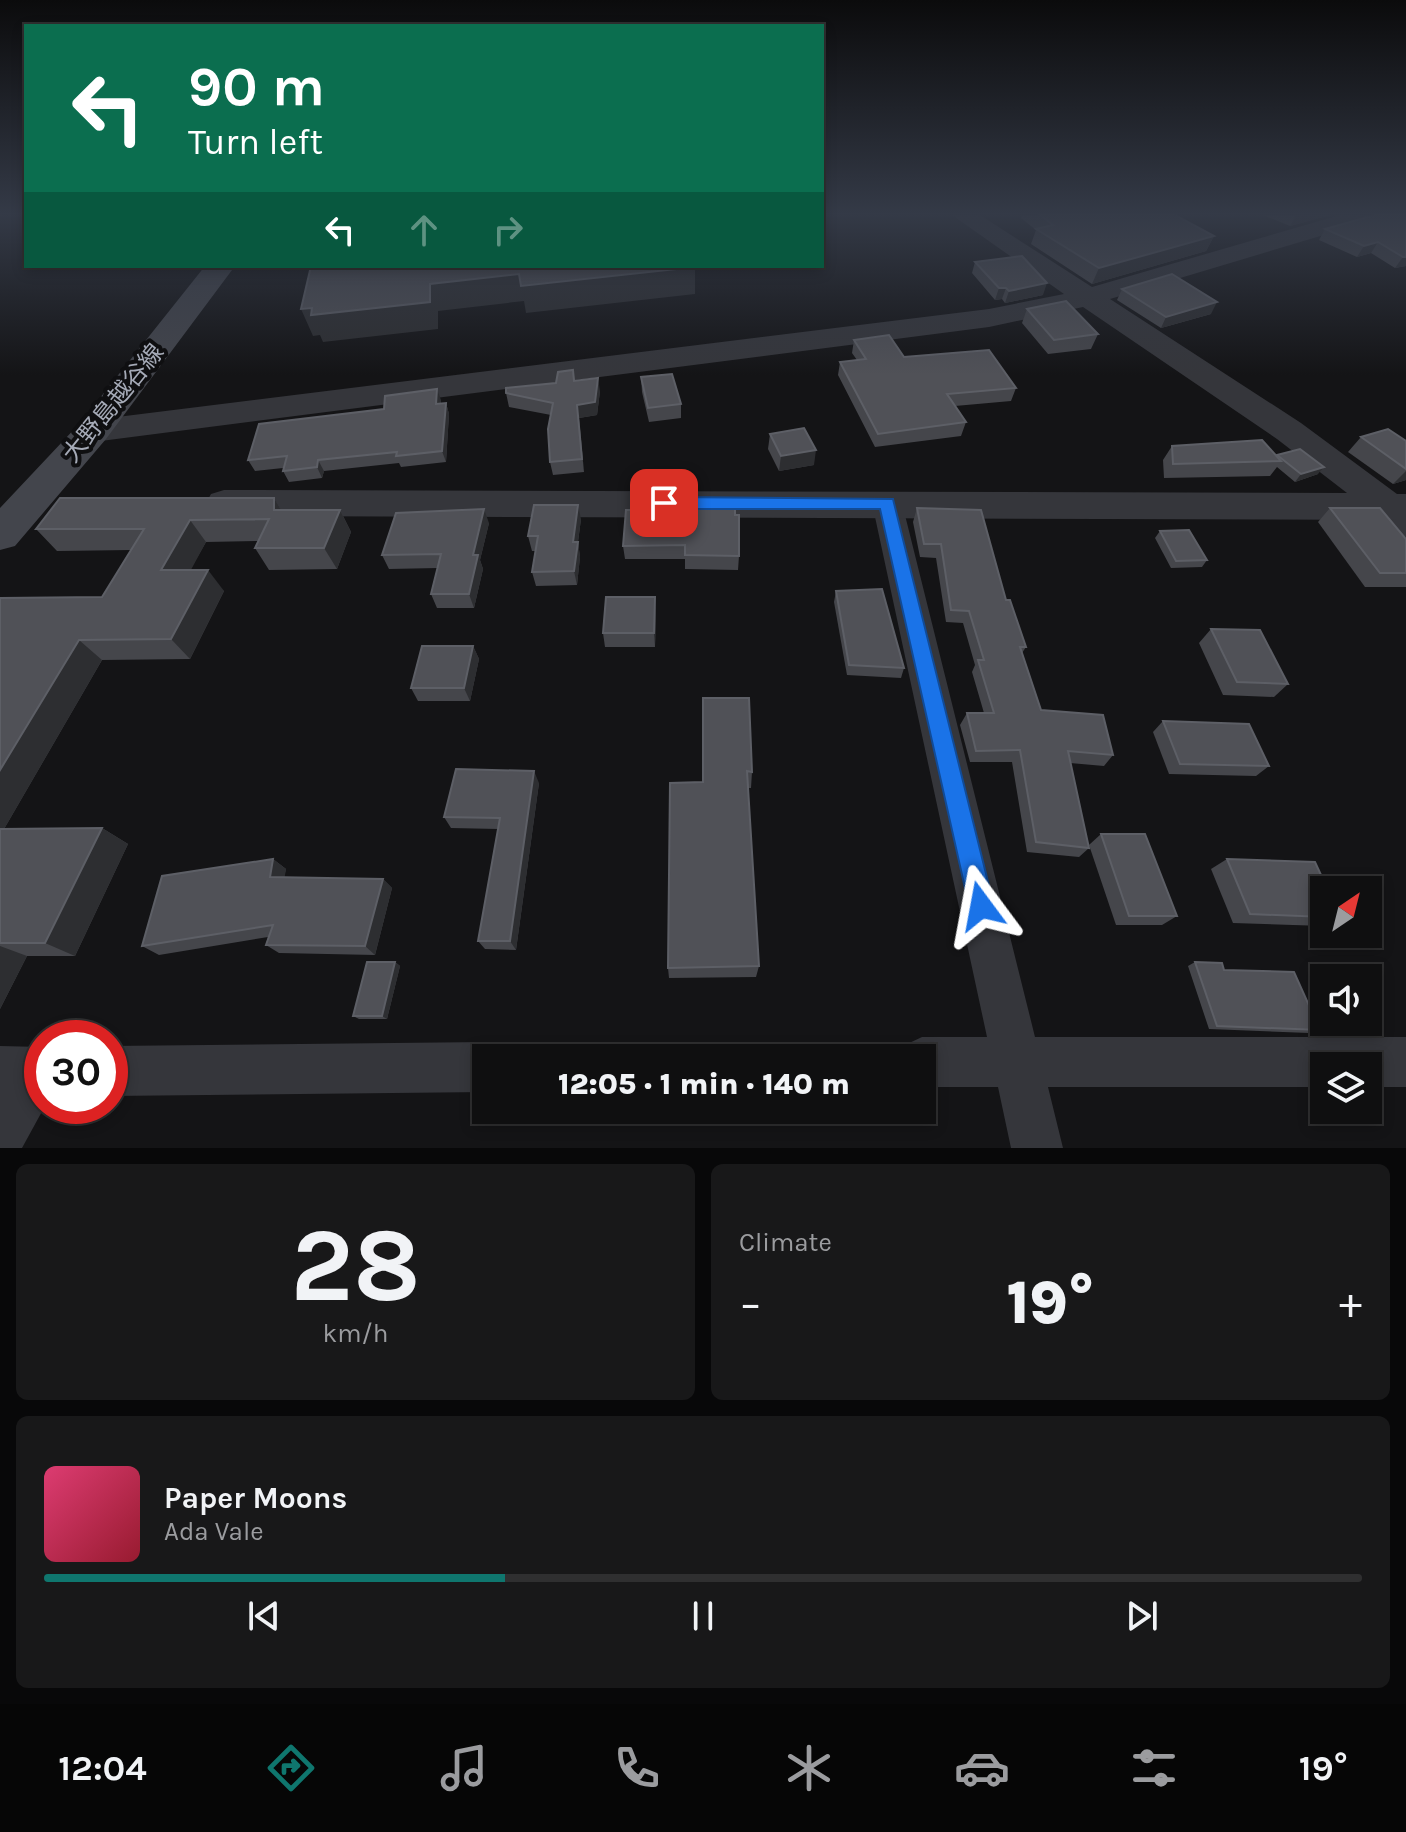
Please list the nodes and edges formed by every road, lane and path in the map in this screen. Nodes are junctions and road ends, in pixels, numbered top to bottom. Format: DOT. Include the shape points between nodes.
graph roads {
  1 [pos="218,269"];
  2 [pos="1045,269"];
  3 [pos="1184,269"];
  4 [pos="1088,297"];
  5 [pos="93,431"];
  6 [pos="186,503"];
  7 [pos="887,503"];
  8 [pos="28,504"];
  9 [pos="75,504"];
  10 [pos="1401,514"];
  11 [pos="0,535"];
  12 [pos="1018,1061"];
  13 [pos="936,1062"];
  14 [pos="1406,1062"];
  15 [pos="472,1067"];
  16 [pos="128,1071"];
  17 [pos="24,1076"];
  18 [pos="0,1137"];
  19 [pos="1037,1148"];
  1 -- 5 [label="main road, 大野島越谷線"];
  2 -- 4 [label="street"];
  3 -- 4 [label="street"];
  4 -- 5 [label="street" via="989,318"];
  4 -- 10 [label="street" via="1289,431"];
  5 -- 8 [label="main road, 大野島越谷線"];
  6 -- 7 [label="street"];
  7 -- 10 [label="street"];
  7 -- 12 [label="street"];
  8 -- 9 [label="street"];
  8 -- 11 [label="main road, 大野島越谷線"];
  12 -- 13 [label="street"];
  12 -- 14 [label="street"];
  12 -- 19 [label="street"];
  15 -- 16 [label="street"];
  17 -- 18 [label="street"];
}
